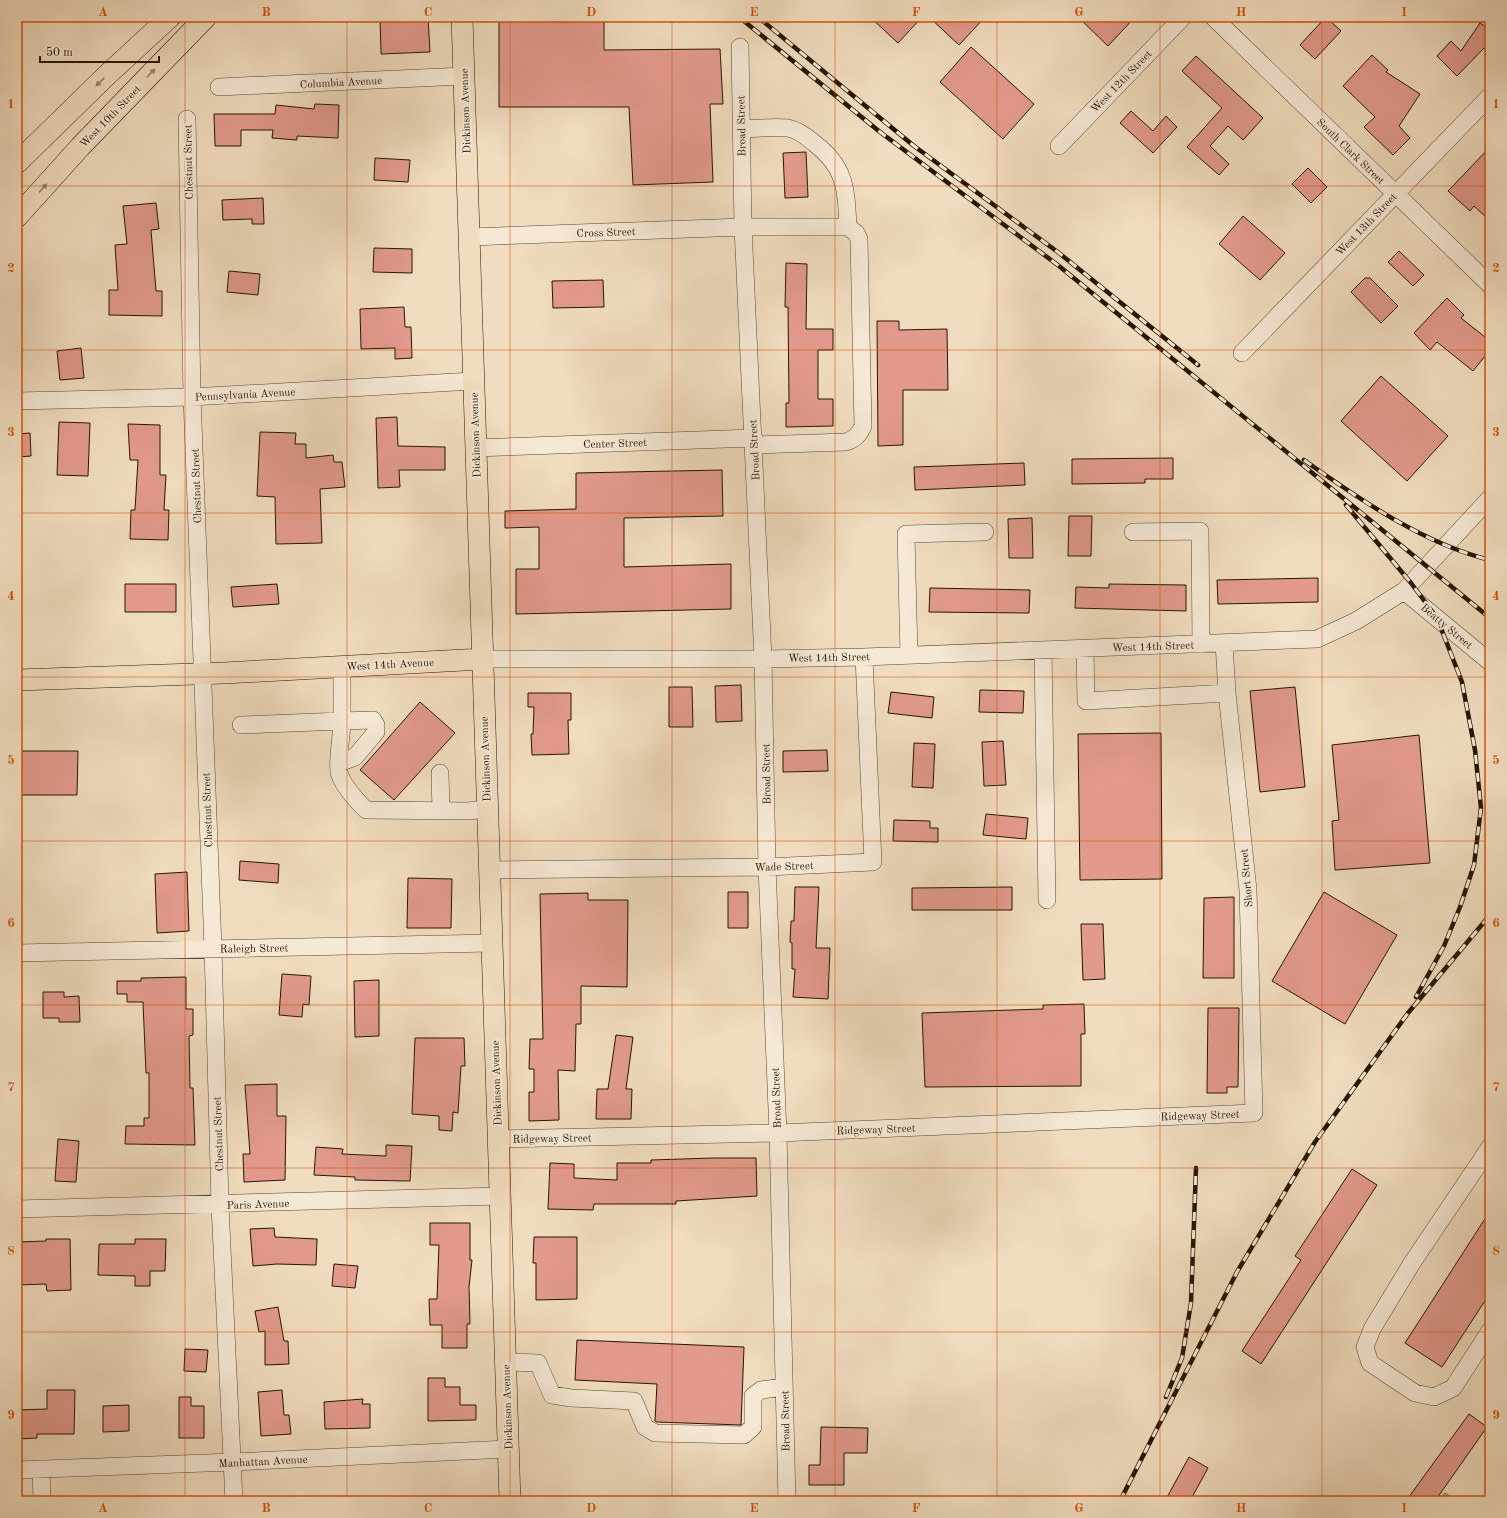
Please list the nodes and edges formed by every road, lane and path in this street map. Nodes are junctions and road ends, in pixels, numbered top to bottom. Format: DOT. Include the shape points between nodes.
graph roads {
  1 [pos="170,17"];
  2 [pos="206,17"];
  3 [pos="462,17"];
  4 [pos="1183,17"];
  5 [pos="1213,17"];
  6 [pos="740,47"];
  7 [pos="464,76"];
  8 [pos="219,87"];
  9 [pos="1490,96"];
  10 [pos="187,119"];
  11 [pos="741,129"];
  12 [pos="1059,146"];
  13 [pos="17,163"];
  14 [pos="1396,194"];
  15 [pos="17,217"];
  16 [pos="743,227"];
  17 [pos="848,227"];
  18 [pos="469,237"];
  19 [pos="1490,285"];
  20 [pos="1242,353"];
  21 [pos="473,381"];
  22 [pos="192,397"];
  23 [pos="17,401"];
  24 [pos="754,442"];
  25 [pos="475,448"];
  26 [pos="1490,498"];
  27 [pos="985,532"];
  28 [pos="1133,532"];
  29 [pos="1404,591"];
  30 [pos="1224,643"];
  31 [pos="1201,644"];
  32 [pos="1085,649"];
  33 [pos="1043,650"];
  34 [pos="909,655"];
  35 [pos="864,657"];
  36 [pos="482,659"];
  37 [pos="763,659"];
  38 [pos="1490,662"];
  39 [pos="342,667"];
  40 [pos="202,674"];
  41 [pos="17,680"];
  42 [pos="1227,693"];
  43 [pos="342,721"];
  44 [pos="242,725"];
  45 [pos="339,763"];
  46 [pos="440,773"];
  47 [pos="487,810"];
  48 [pos="441,811"];
  49 [pos="768,867"];
  50 [pos="489,870"];
  51 [pos="1047,900"];
  52 [pos="491,943"];
  53 [pos="213,948"];
  54 [pos="17,953"];
  55 [pos="1254,1113"];
  56 [pos="778,1133"];
  57 [pos="498,1139"];
  58 [pos="1490,1147"];
  59 [pos="500,1196"];
  60 [pos="220,1205"];
  61 [pos="17,1209"];
  62 [pos="1490,1331"];
  63 [pos="505,1362"];
  64 [pos="784,1388"];
  65 [pos="508,1449"];
  66 [pos="233,1462"];
  67 [pos="41,1469"];
  68 [pos="17,1470"];
  69 [pos="42,1501"];
  70 [pos="234,1501"];
  71 [pos="510,1501"];
  72 [pos="787,1501"];
  1 -- 13 [label="main road, one-way"];
  15 -- 2 [label="main road, West 10th Street, one-way" via="80,147"];
  3 -- 7 [label="main road, Dickinson Avenue"];
  4 -- 12 [label="street, West 12th Street"];
  5 -- 14 [label="street, South Clark Street"];
  6 -- 11 [label="street, Broad Street"];
  7 -- 8 [label="street, Columbia Avenue"];
  7 -- 18 [label="main road, Dickinson Avenue"];
  9 -- 14 [label="street, West 13th Street"];
  10 -- 22 [label="street, Chestnut Street"];
  11 -- 16 [label="street, Broad Street"];
  11 -- 17 [label="street" via="795,130 829,155 842,175 846,190"];
  14 -- 19 [label="street, South Clark Street"];
  14 -- 20 [label="street, West 13th Street"];
  16 -- 17 [label="street, Cross Street"];
  16 -- 18 [label="street, Cross Street"];
  16 -- 24 [label="street, Broad Street"];
  17 -- 24 [label="street, Center Street" via="859,239 863,426 854,439 846,442"];
  18 -- 21 [label="main road, Dickinson Avenue"];
  21 -- 22 [label="street, Pennsylvania Avenue"];
  21 -- 25 [label="main road, Dickinson Avenue"];
  22 -- 23 [label="street, Pennsylvania Avenue"];
  22 -- 40 [label="street, Chestnut Street"];
  24 -- 25 [label="street, Center Street"];
  24 -- 37 [label="street, Broad Street"];
  25 -- 36 [label="main road, Dickinson Avenue"];
  26 -- 29 [label="street, West 14th Street"];
  27 -- 34 [label="street" via="906,534"];
  28 -- 31 [label="street" via="1200,531"];
  29 -- 30 [label="street, West 14th Street" via="1356,621 1317,639"];
  29 -- 38 [label="street, Beatty Street"];
  30 -- 31 [label="street, West 14th Street"];
  30 -- 42 [label="street, Short Street"];
  31 -- 32 [label="street, West 14th Street"];
  32 -- 33 [label="street, West 14th Street"];
  32 -- 42 [label="street" via="1086,701"];
  33 -- 34 [label="street, West 14th Street"];
  33 -- 51 [label="street"];
  34 -- 35 [label="street, West 14th Street"];
  35 -- 37 [label="street, West 14th Street"];
  35 -- 49 [label="street, Wade Street" via="873,862"];
  36 -- 37 [label="street, West 14th Avenue"];
  36 -- 39 [label="main road, West 14th Avenue"];
  36 -- 47 [label="main road, Dickinson Avenue"];
  37 -- 49 [label="street, Broad Street"];
  39 -- 40 [label="main road, West 14th Avenue"];
  39 -- 43 [label="street"];
  40 -- 41 [label="main road, West 14th Avenue"];
  40 -- 53 [label="street, Chestnut Street"];
  42 -- 55 [label="street, Short Street" via="1248,890"];
  43 -- 44 [label="street"];
  43 -- 45 [label="street"];
  43 -- 45 [label="street" via="373,720 376,732 356,757"];
  45 -- 48 [label="street" via="339,772 354,798 366,810"];
  46 -- 48 [label="street"];
  47 -- 48 [label="street"];
  47 -- 50 [label="main road, Dickinson Avenue"];
  49 -- 50 [label="street, Wade Street"];
  49 -- 56 [label="street, Broad Street"];
  50 -- 52 [label="main road, Dickinson Avenue"];
  52 -- 53 [label="street, Raleigh Street"];
  52 -- 57 [label="main road, Dickinson Avenue"];
  53 -- 54 [label="street, Raleigh Street"];
  53 -- 60 [label="street, Chestnut Street"];
  55 -- 56 [label="street, Ridgeway Street"];
  56 -- 57 [label="street, Ridgeway Street"];
  56 -- 64 [label="street, Broad Street"];
  57 -- 59 [label="main road, Dickinson Avenue"];
  58 -- 62 [label="street" via="1408,1270 1372,1329 1365,1347 1370,1363 1415,1392 1434,1397 1453,1388"];
  59 -- 60 [label="street, Paris Avenue"];
  59 -- 63 [label="main road, Dickinson Avenue"];
  60 -- 61 [label="street, Paris Avenue"];
  60 -- 66 [label="street, Chestnut Street"];
  63 -- 64 [label="street" via="538,1363 552,1395 634,1401 645,1427 655,1433 744,1435 753,1427 753,1396 761,1390"];
  63 -- 65 [label="main road, Dickinson Avenue"];
  64 -- 72 [label="street, Broad Street"];
  65 -- 66 [label="street, Manhattan Avenue"];
  65 -- 71 [label="main road, Dickinson Avenue"];
  66 -- 67 [label="street, Manhattan Avenue"];
  66 -- 70 [label="street, Chestnut Street"];
  67 -- 68 [label="street, Manhattan Avenue"];
  67 -- 69 [label="street"];
}
